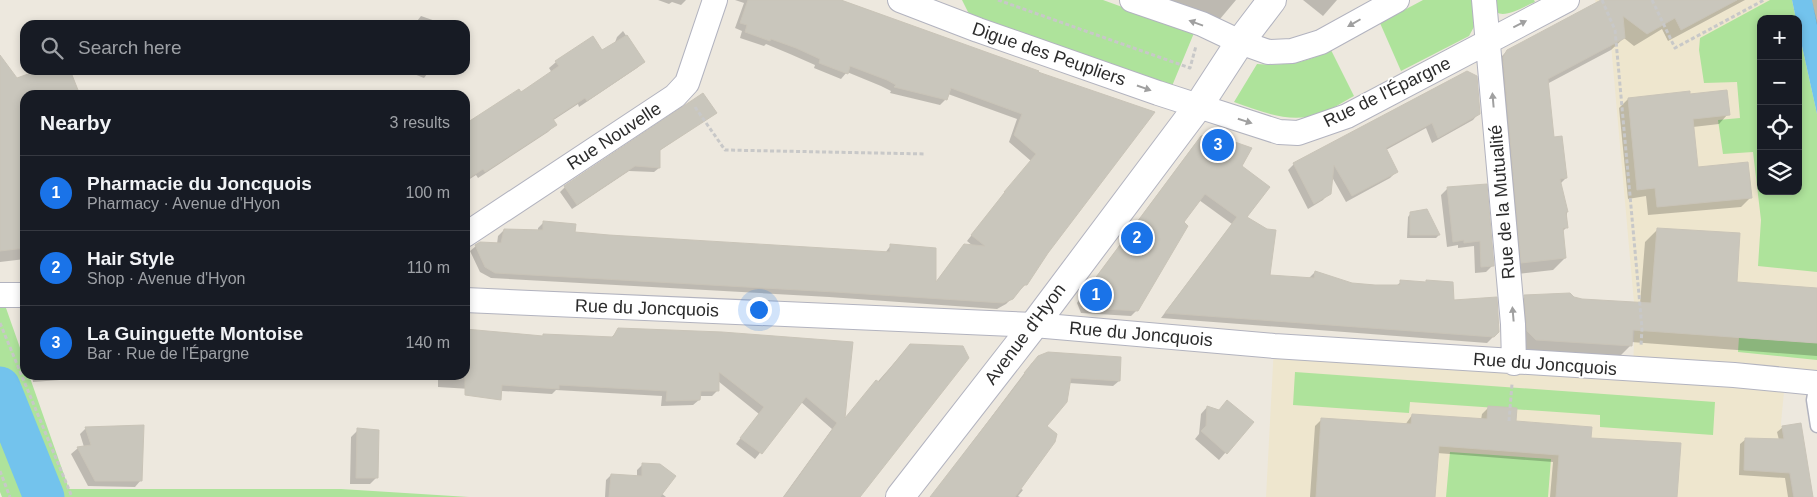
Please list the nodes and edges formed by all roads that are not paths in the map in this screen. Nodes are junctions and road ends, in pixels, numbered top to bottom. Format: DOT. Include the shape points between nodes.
graph roads {
  1 [pos="715,0"];
  2 [pos="900,0"];
  3 [pos="1132,0"];
  4 [pos="1272,0"];
  5 [pos="1397,0"];
  6 [pos="1484,0"];
  7 [pos="1567,0"];
  8 [pos="934,6"];
  9 [pos="1488,41"];
  10 [pos="1240,42"];
  11 [pos="1199,105"];
  12 [pos="470,232"];
  13 [pos="0,295"];
  14 [pos="20,295"];
  15 [pos="470,300"];
  16 [pos="1034,324"];
  17 [pos="1514,362"];
  18 [pos="1817,383"];
  19 [pos="1817,426"];
  20 [pos="900,497"];
  1 -- 12 [label="street, Rue Nouvelle" via="687,83 675,96"];
  2 -- 8 [label="street, Digue des Peupliers"];
  10 -- 3 [label="street, one-way" via="1202,24"];
  4 -- 10 [label="street, Avenue d'Hyon"];
  5 -- 10 [label="street, one-way" via="1321,42 1292,52 1268,52"];
  6 -- 9 [label="street, Rue de la Mutualité"];
  9 -- 7 [label="street, Rue de l'Épargne, one-way"];
  8 -- 11 [label="street, Digue des Peupliers, one-way" via="978,30"];
  11 -- 9 [label="street, Rue de l'Épargne, one-way" via="1279,132 1298,133 1347,116"];
  17 -- 9 [label="street, Rue de la Mutualité, one-way"];
  10 -- 11 [label="street, Avenue d'Hyon"];
  11 -- 16 [label="street, Avenue d'Hyon"];
  13 -- 14 [label="street"];
  15 -- 16 [label="street, Rue du Joncquois"];
  16 -- 17 [label="street, Rue du Joncquois" via="1274,346"];
  16 -- 20 [label="street, Avenue d'Hyon"];
  17 -- 18 [label="street, Rue du Joncquois"];
  18 -- 19 [label="lane" via="1813,400"];
}
